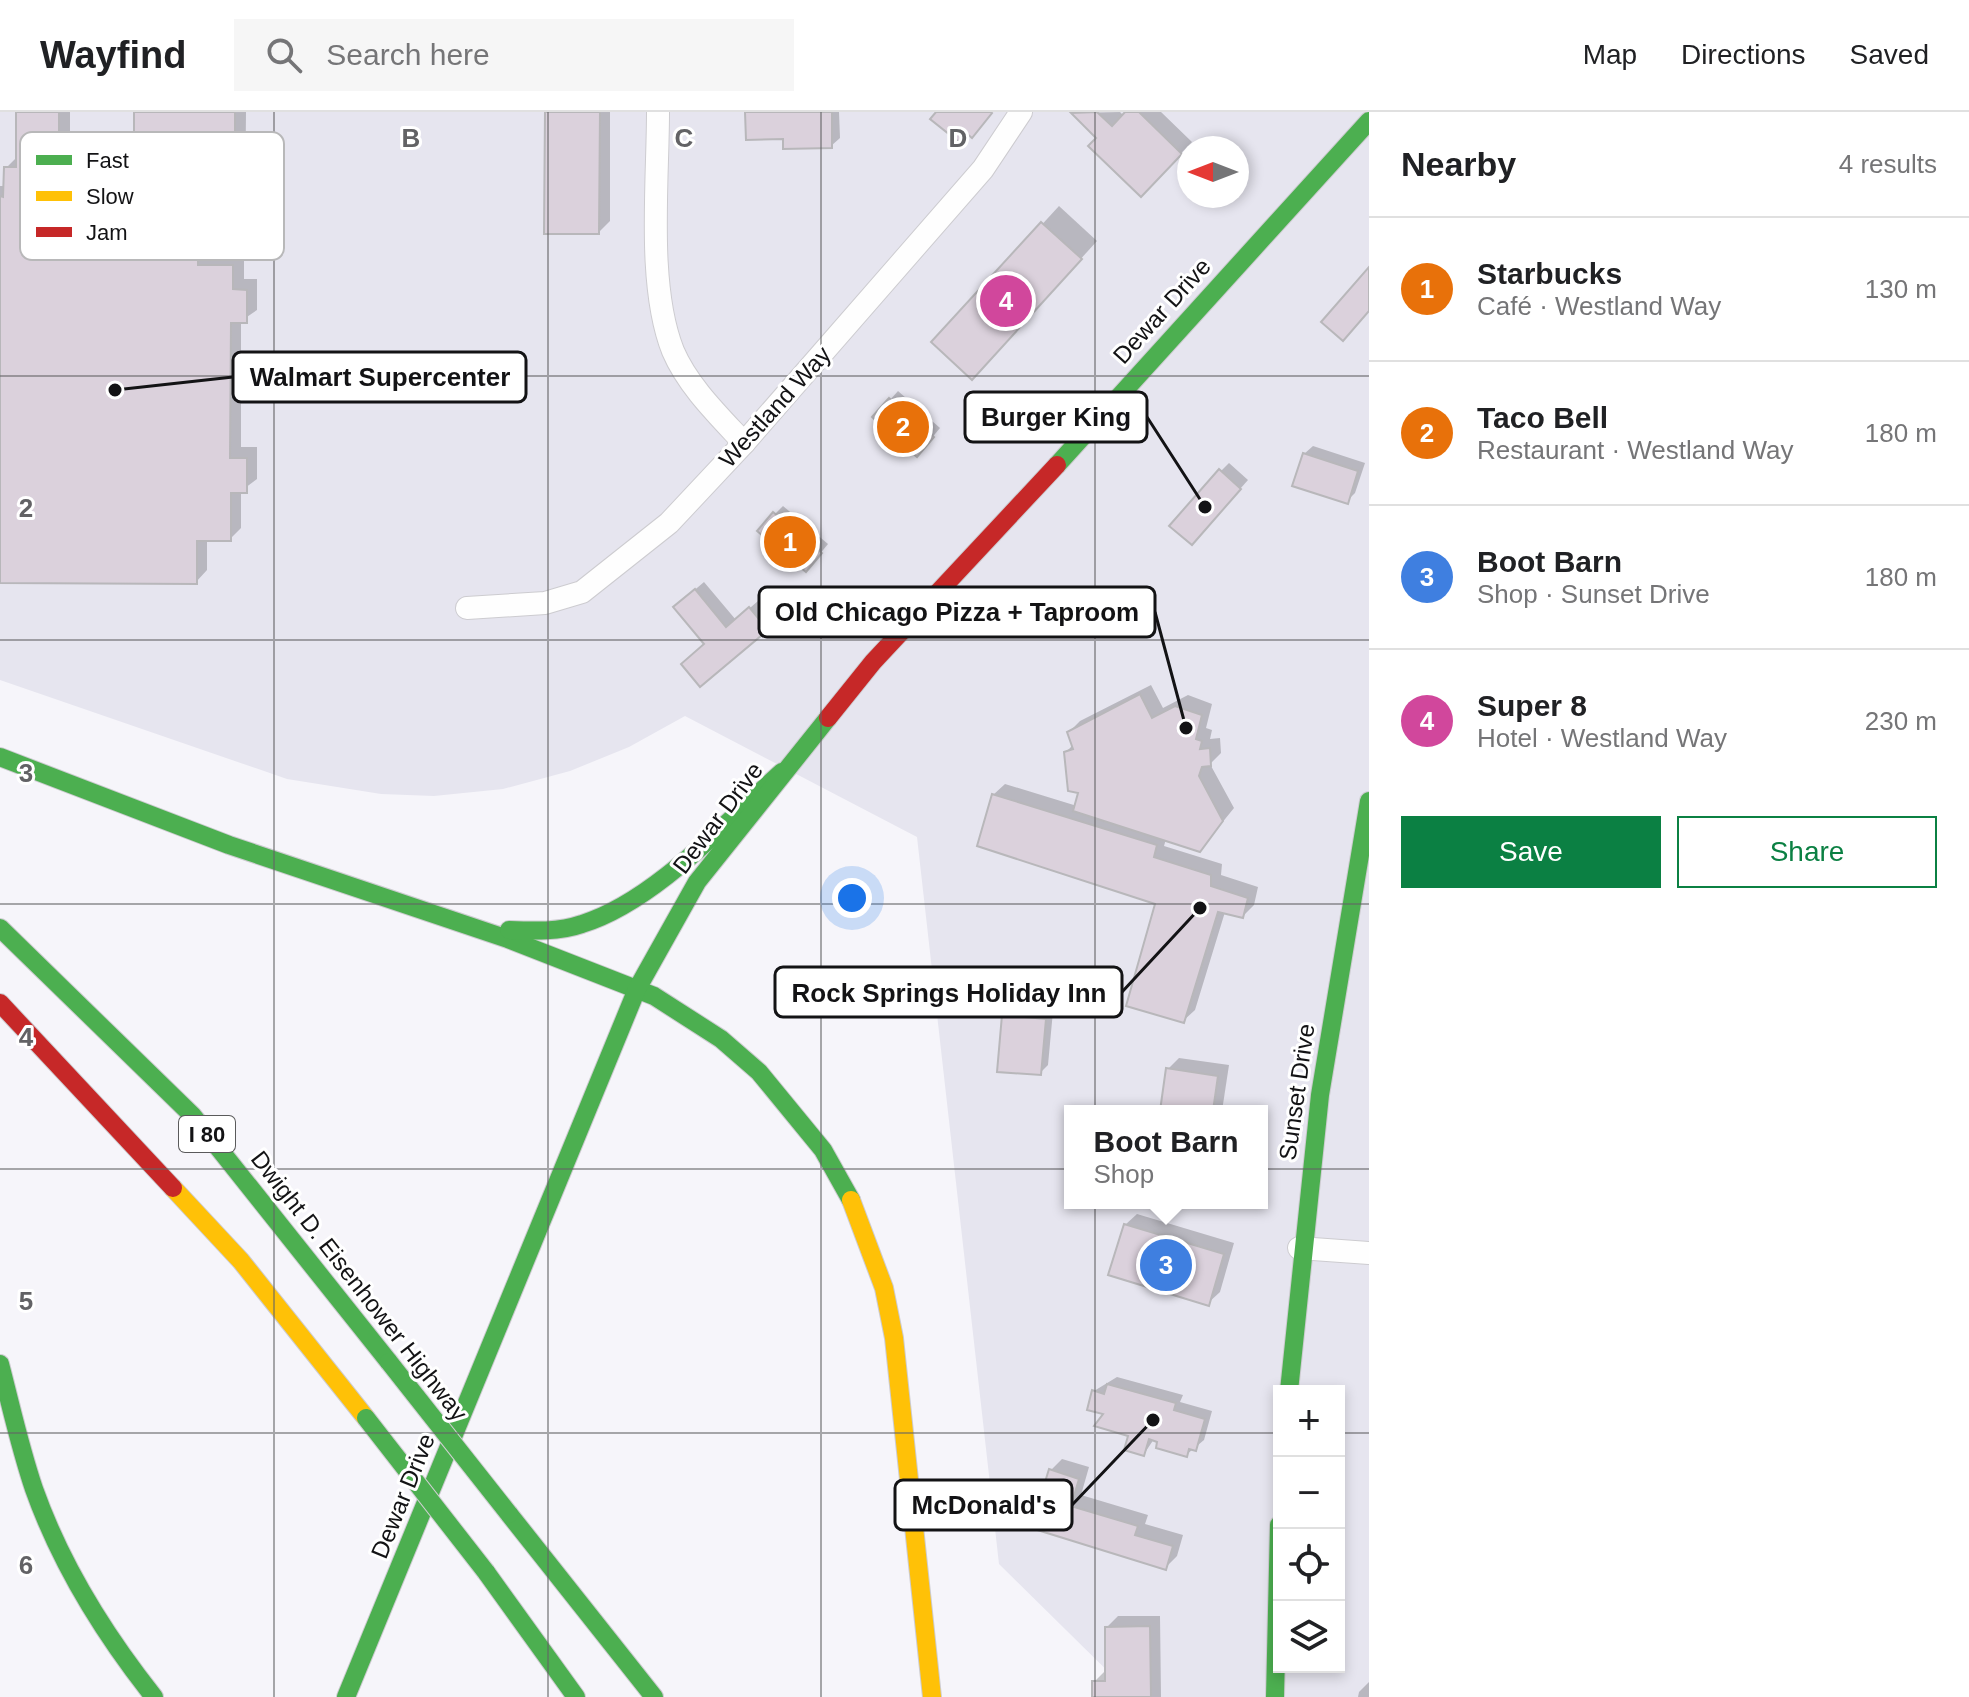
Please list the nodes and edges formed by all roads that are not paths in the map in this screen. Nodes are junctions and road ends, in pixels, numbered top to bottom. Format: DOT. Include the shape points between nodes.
graph roads {
  1 [pos="658,112"];
  2 [pos="1021,112"];
  3 [pos="1369,121"];
  4 [pos="744,443"];
  5 [pos="467,608"];
  6 [pos="0,757"];
  7 [pos="782,772"];
  8 [pos="1369,801"];
  9 [pos="0,928"];
  10 [pos="483,930"];
  11 [pos="637,989"];
  12 [pos="0,1003"];
  13 [pos="1299,1248"];
  14 [pos="1369,1253"];
  15 [pos="0,1364"];
  16 [pos="1289,1385"];
  17 [pos="1279,1529"];
  18 [pos="154,1697"];
  19 [pos="346,1697"];
  20 [pos="576,1697"];
  21 [pos="654,1697"];
  22 [pos="932,1697"];
  23 [pos="1275,1697"];
  1 -- 4 [label="street" via="658,286 665,323 688,377"];
  2 -- 4 [label="street, Westland Way" via="983,169"];
  3 -- 7 [label="main road, Dewar Drive" via="873,662"];
  4 -- 5 [label="street, Westland Way" via="669,523 582,592 545,603"];
  6 -- 10 [label="main road" via="252,854"];
  7 -- 10 [label="main road" via="644,894 616,911 547,931"];
  7 -- 11 [label="main road, Dewar Drive" via="697,882"];
  8 -- 13 [label="main road, Sunset Drive" via="1348,908"];
  9 -- 21 [label="main road, Dwight D. Eisenhower Highway / I 80, bridge" via="193,1116"];
  10 -- 11 [label="main road"];
  11 -- 19 [label="main road, Dewar Drive"];
  11 -- 22 [label="main road" via="678,1009 758,1070 819,1146 862,1219 890,1309"];
  12 -- 20 [label="main road, I 80, bridge" via="241,1261 486,1572"];
  13 -- 14 [label="street"];
  13 -- 16 [label="main road, Sunset Drive"];
  15 -- 18 [label="main road" via="35,1490 75,1576 123,1660"];
  17 -- 23 [label="main road"];
}
